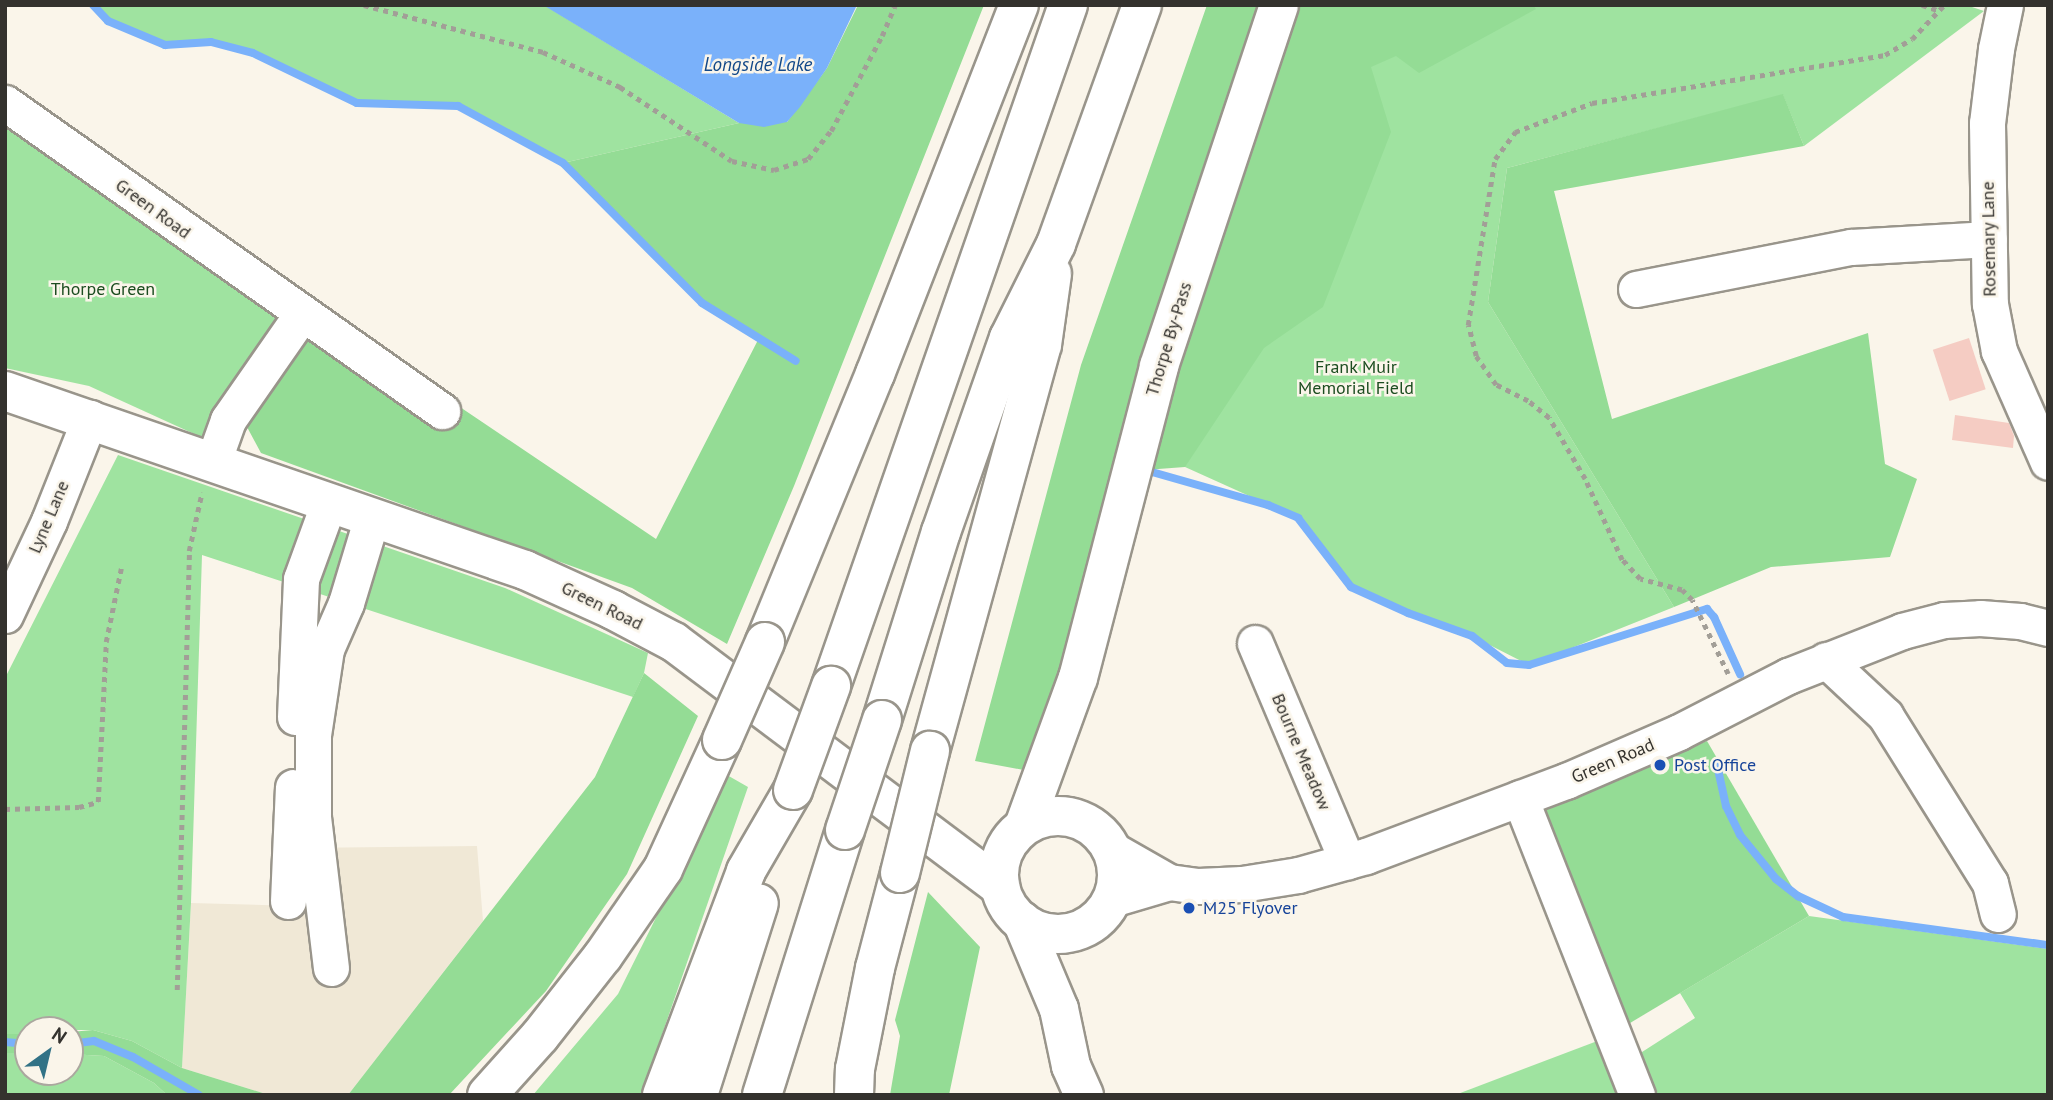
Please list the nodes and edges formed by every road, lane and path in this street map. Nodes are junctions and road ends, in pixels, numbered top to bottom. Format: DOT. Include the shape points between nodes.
graph roads {
  1 [pos="364,5"];
  2 [pos="895,5"];
  3 [pos="1019,5"];
  4 [pos="1068,5"];
  5 [pos="1142,5"];
  6 [pos="1279,5"];
  7 [pos="1922,5"];
  8 [pos="1944,5"];
  9 [pos="2005,5"];
  10 [pos="1940,11"];
  11 [pos="5,103"];
  12 [pos="1989,239"];
  13 [pos="1056,244"];
  14 [pos="1636,289"];
  15 [pos="301,315"];
  16 [pos="5,391"];
  17 [pos="442,411"];
  18 [pos="90,418"];
  19 [pos="213,462"];
  20 [pos="2048,462"];
  21 [pos="329,502"];
  22 [pos="372,517"];
  23 [pos="121,569"];
  24 [pos="5,615"];
  25 [pos="2048,628"];
  26 [pos="1255,643"];
  27 [pos="1826,660"];
  28 [pos="1078,678"];
  29 [pos="1741,699"];
  30 [pos="793,790"];
  31 [pos="1520,798"];
  32 [pos="5,809"];
  33 [pos="1080,820"];
  34 [pos="1016,834"];
  35 [pos="943,842"];
  36 [pos="1111,849"];
  37 [pos="1347,861"];
  38 [pos="1169,881"];
  39 [pos="1000,887"];
  40 [pos="1112,899"];
  41 [pos="288,901"];
  42 [pos="1998,914"];
  43 [pos="1022,921"];
  44 [pos="1084,927"];
  45 [pos="331,968"];
  46 [pos="177,990"];
  47 [pos="1059,1009"];
  48 [pos="487,1095"];
  49 [pos="662,1095"];
  50 [pos="698,1095"];
  51 [pos="762,1095"];
  52 [pos="854,1095"];
  53 [pos="1084,1095"];
  54 [pos="1637,1095"];
  1 -- 2 [label="path" via="543,52 620,87 732,161 774,170 808,159 831,131"];
  3 -- 48 [label="main road, bridge" via="876,374 765,642 663,869 603,956"];
  4 -- 30 [label="main road, bridge"];
  5 -- 13 [label="main road"];
  6 -- 28 [label="main road, Thorpe By-Pass" via="1159,366"];
  7 -- 10 [label="path"];
  8 -- 10 [label="path"];
  9 -- 12 [label="street, Rosemary Lane" via="1987,123"];
  10 -- 29 [label="path" via="1912,39 1885,55 1592,103 1515,132 1495,159 1468,326 1476,356 1496,385 1549,418 1585,479 1622,560 1640,579 1682,590 1692,600"];
  11 -- 15 [label="street, Green Road"];
  12 -- 14 [label="street" via="1851,247"];
  12 -- 20 [label="street, Rosemary Lane" via="1990,304 1999,352"];
  13 -- 51 [label="main road, bridge" via="1009,338 941,532"];
  13 -- 52 [label="main road, bridge" via="1042,345 872,981"];
  15 -- 17 [label="street, Green Road"];
  15 -- 19 [label="street" via="228,420"];
  16 -- 18 [label="main road, Green Road"];
  18 -- 19 [label="main road, Green Road"];
  18 -- 24 [label="street, Lyne Lane"];
  19 -- 21 [label="main road, Green Road"];
  19 -- 46 [label="path" via="189,551"];
  21 -- 22 [label="main road, Green Road"];
  21 -- 41 [label="street" via="301,579"];
  22 -- 35 [label="main road, Green Road" via="526,570 674,642"];
  22 -- 45 [label="street" via="346,603 326,649 313,735 313,818"];
  23 -- 32 [label="path" via="107,642 98,802 79,807"];
  25 -- 27 [label="street, Green Road" via="2020,621 1944,620"];
  26 -- 37 [label="street, Bourne Meadow"];
  27 -- 29 [label="street, Green Road"];
  27 -- 42 [label="street" via="1885,716 1990,883"];
  28 -- 33 [label="main road, Thorpe By-Pass" via="1069,742 1070,792"];
  28 -- 34 [label="main road, Thorpe By-Pass"];
  29 -- 31 [label="street, Green Road" via="1679,732"];
  30 -- 49 [label="main road" via="746,871"];
  30 -- 50 [label="main road"];
  31 -- 37 [label="street, Green Road"];
  31 -- 54 [label="street"];
  33 -- 34 [label="main road" via="1046,816"];
  33 -- 36 [label="main road" via="1091,824"];
  34 -- 35 [label="main road"];
  34 -- 39 [label="main road" via="1000,864"];
  35 -- 39 [label="main road, Green Road"];
  36 -- 38 [label="street, Green Road"];
  36 -- 40 [label="main road" via="1117,862"];
  37 -- 38 [label="street, Green Road" via="1242,884 1198,886"];
  38 -- 40 [label="street, Green Road"];
  39 -- 43 [label="main road" via="1009,909"];
  40 -- 44 [label="main road" via="1109,907"];
  43 -- 44 [label="main road" via="1048,933 1071,933"];
  43 -- 47 [label="main road"];
  44 -- 47 [label="main road"];
  47 -- 53 [label="main road" via="1071,1066"];
}
